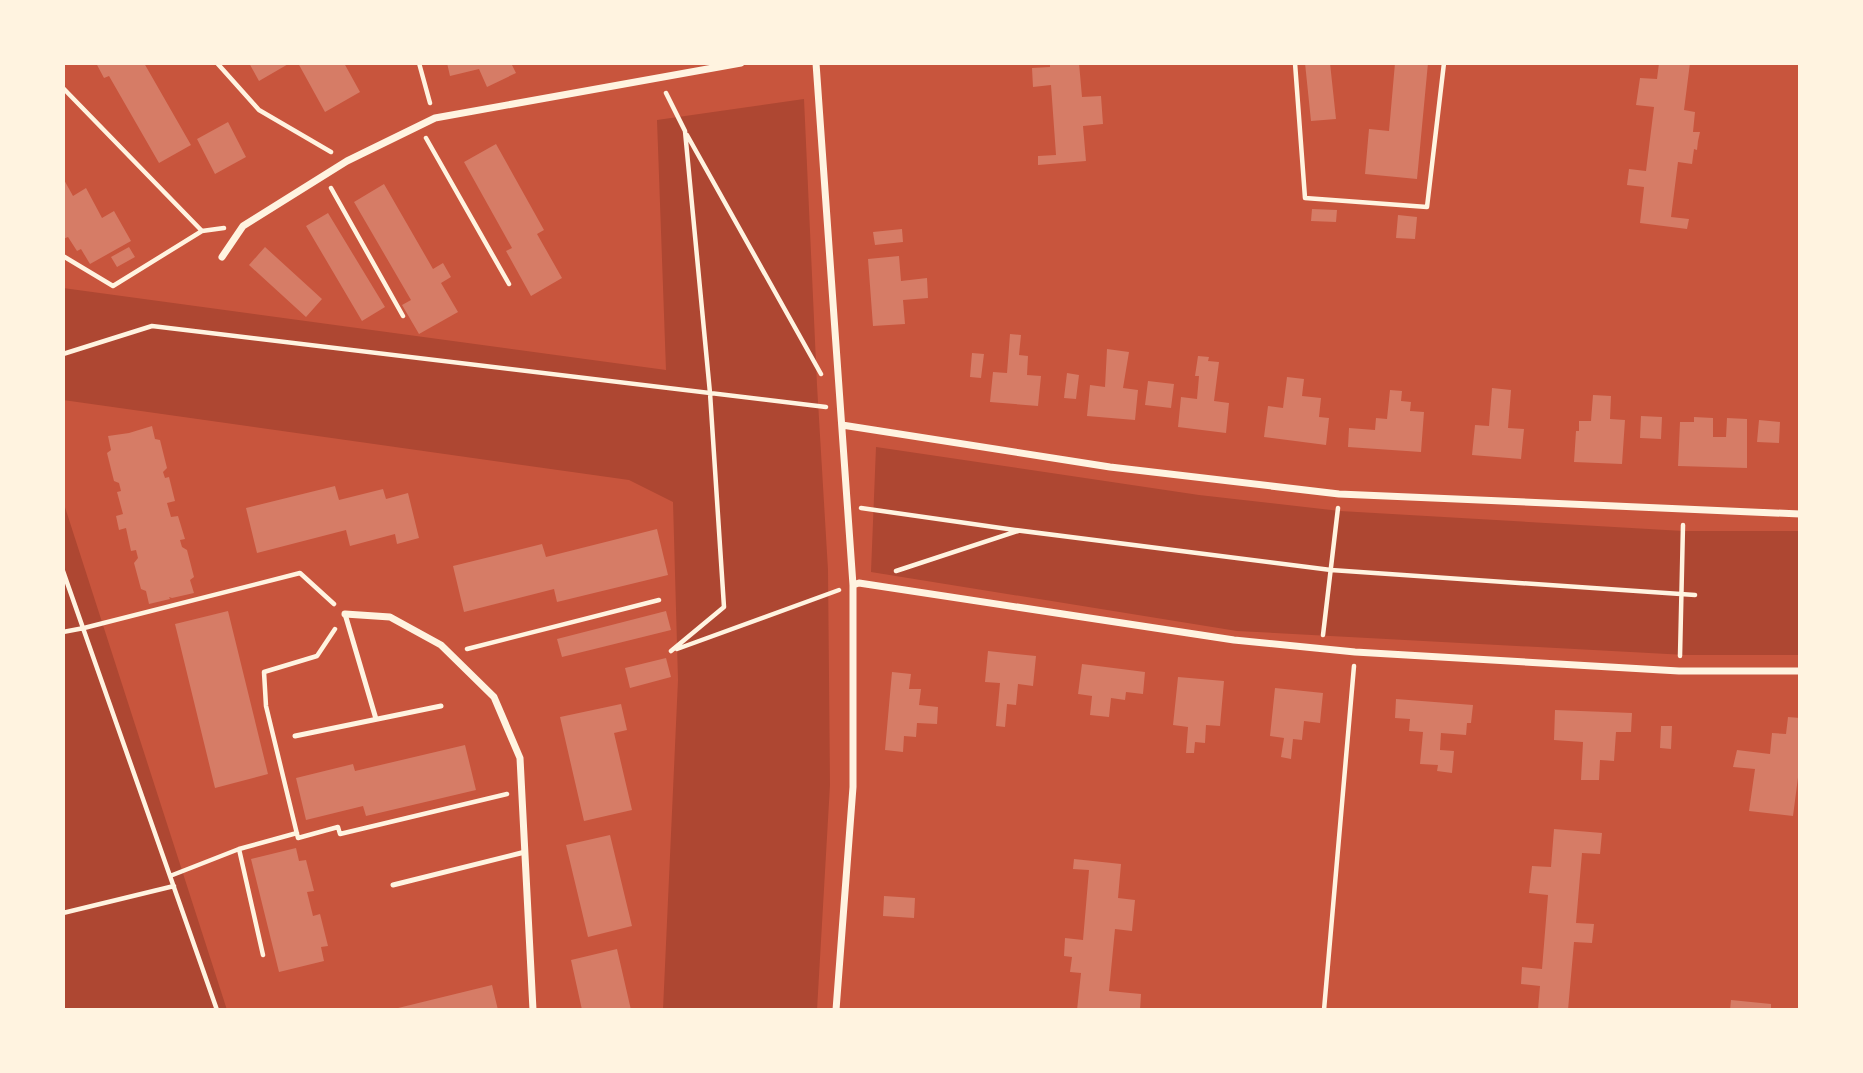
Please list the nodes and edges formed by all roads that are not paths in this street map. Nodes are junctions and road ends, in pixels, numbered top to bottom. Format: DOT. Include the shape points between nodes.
graph roads {
  1 [pos="741,63"];
  2 [pos="816,63"];
  3 [pos="222,257"];
  4 [pos="842,425"];
  5 [pos="1800,514"];
  6 [pos="856,584"];
  7 [pos="345,614"];
  8 [pos="1800,671"];
  9 [pos="441,706"];
  10 [pos="376,719"];
  11 [pos="295,736"];
  12 [pos="525,852"];
  13 [pos="393,885"];
  14 [pos="533,1010"];
  15 [pos="836,1010"];
  1 -- 3 [label="street" via="435,118 347,161 243,226"];
  2 -- 4 [label="street"];
  4 -- 5 [label="street" via="1110,467 1339,494"];
  4 -- 6 [label="street"];
  6 -- 8 [label="street" via="1234,640 1355,652 1679,671"];
  6 -- 15 [label="street" via="853,787"];
  7 -- 10 [label="lane"];
  7 -- 12 [label="street" via="390,617 441,645 494,697 520,758"];
  9 -- 10 [label="lane"];
  10 -- 11 [label="lane"];
  12 -- 13 [label="lane"];
  12 -- 14 [label="street"];
}
